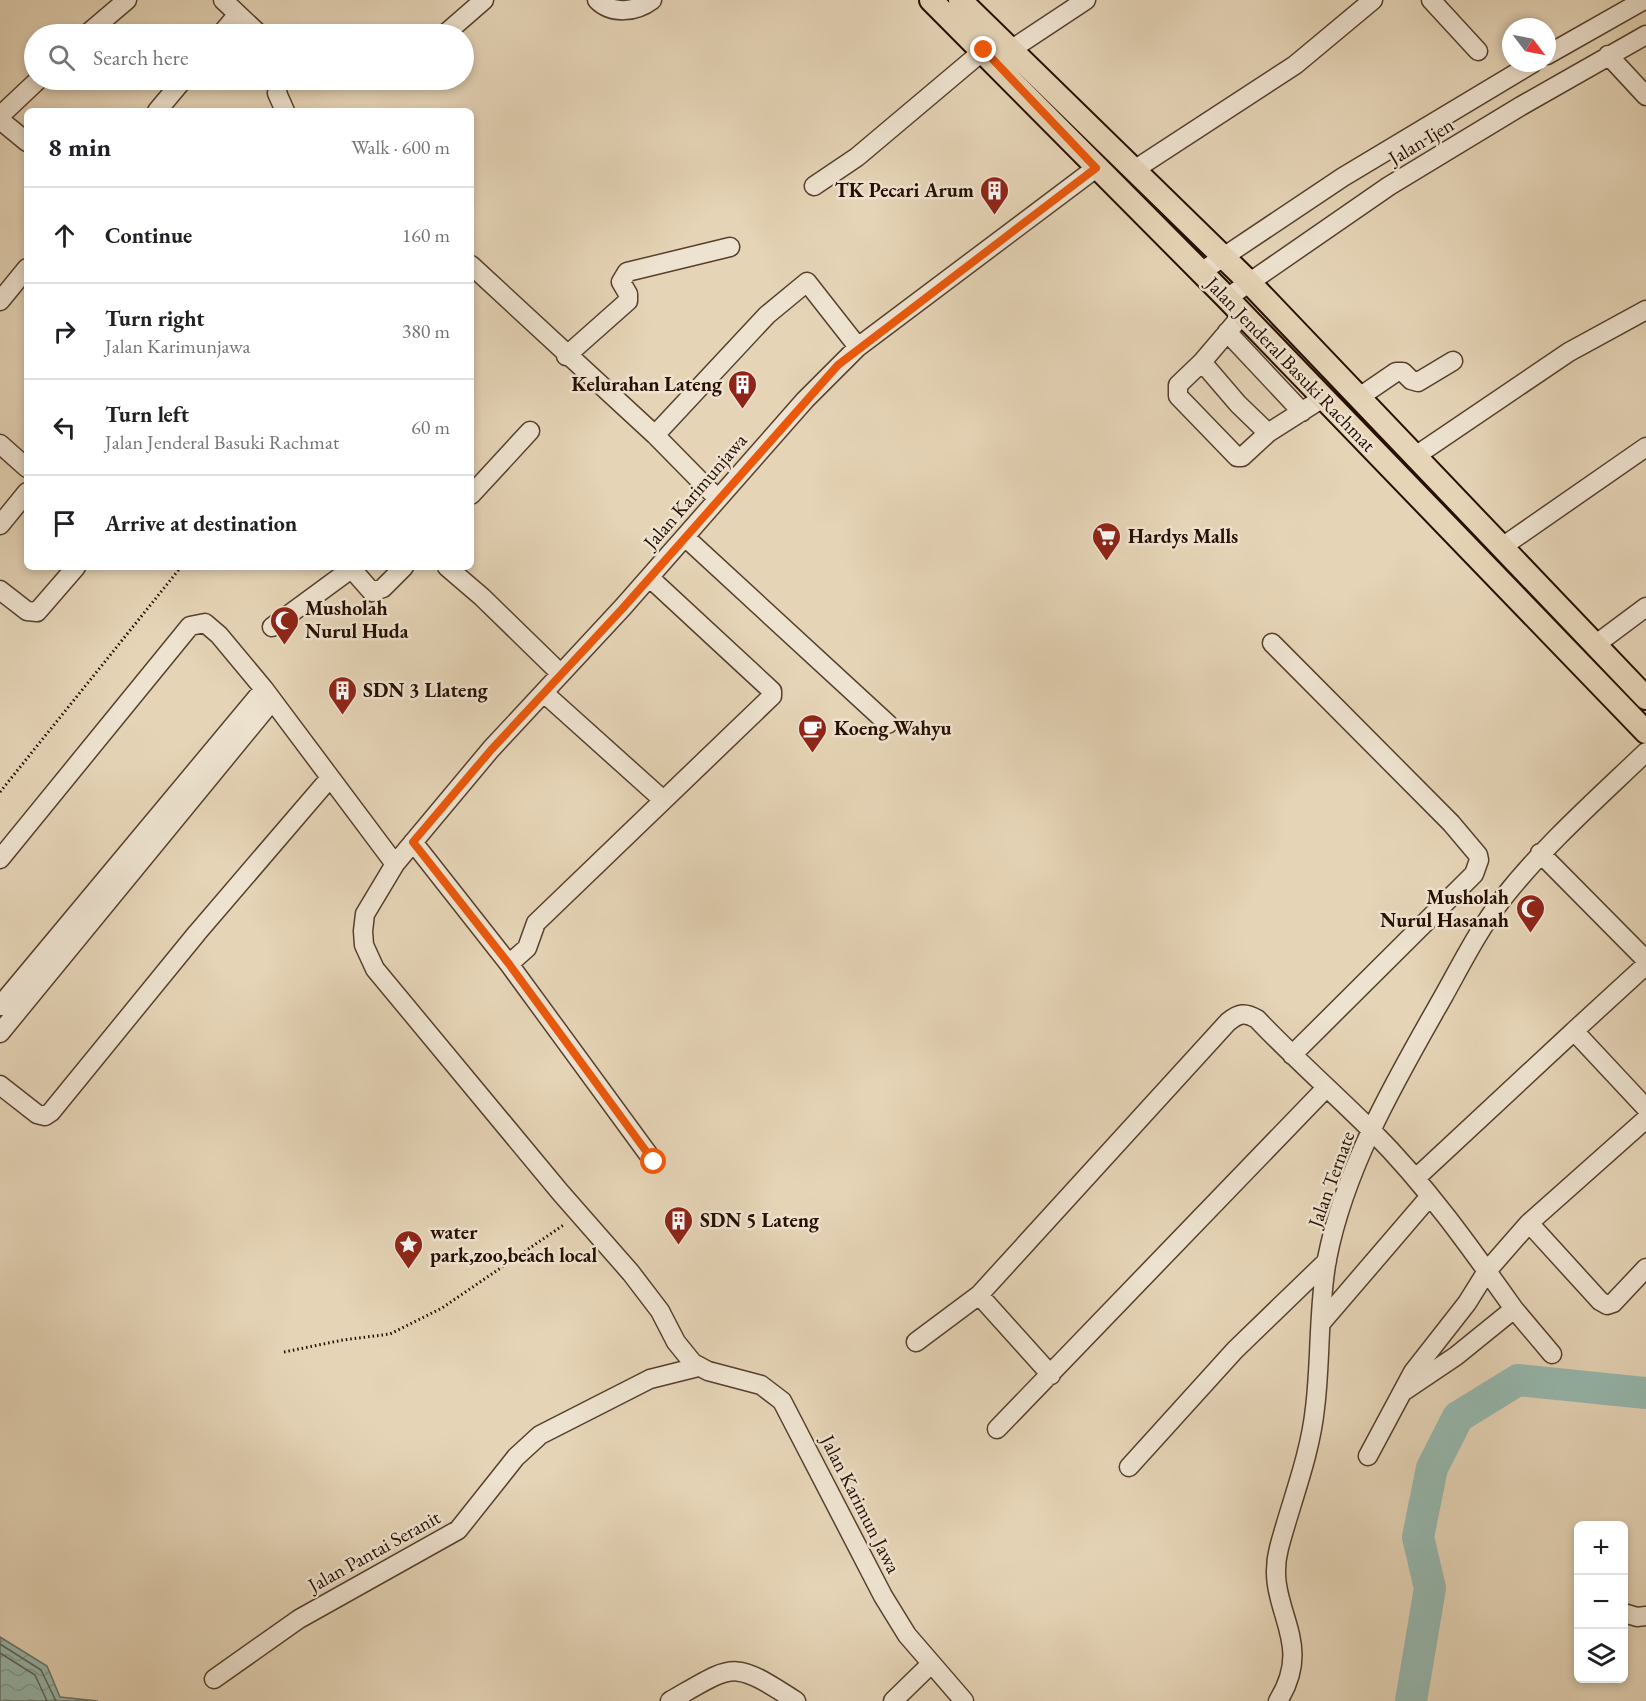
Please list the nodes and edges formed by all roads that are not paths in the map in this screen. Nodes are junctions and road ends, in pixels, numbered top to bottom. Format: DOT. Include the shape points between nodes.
graph roads {
  1 [pos="127,0"];
  2 [pos="223,0"];
  3 [pos="484,0"];
  4 [pos="597,0"];
  5 [pos="652,0"];
  6 [pos="932,0"];
  7 [pos="960,0"];
  8 [pos="1086,0"];
  9 [pos="1373,0"];
  10 [pos="1431,0"];
  11 [pos="1644,0"];
  12 [pos="238,14"];
  13 [pos="99,24"];
  14 [pos="230,24"];
  15 [pos="248,24"];
  16 [pos="456,24"];
  17 [pos="1646,35"];
  18 [pos="1012,49"];
  19 [pos="984,50"];
  20 [pos="1556,50"];
  21 [pos="1478,51"];
  22 [pos="1608,55"];
  23 [pos="1518,72"];
  24 [pos="28,90"];
  25 [pos="175,90"];
  26 [pos="277,90"];
  27 [pos="1646,96"];
  28 [pos="160,108"];
  29 [pos="284,108"];
  30 [pos="0,118"];
  31 [pos="24,139"];
  32 [pos="1096,168"];
  33 [pos="1134,170"];
  34 [pos="814,186"];
  35 [pos="730,247"];
  36 [pos="1222,257"];
  37 [pos="474,268"];
  38 [pos="24,272"];
  39 [pos="1201,272"];
  40 [pos="1248,281"];
  41 [pos="0,301"];
  42 [pos="1234,306"];
  43 [pos="1646,310"];
  44 [pos="1227,332"];
  45 [pos="858,347"];
  46 [pos="566,356"];
  47 [pos="1453,361"];
  48 [pos="1202,362"];
  49 [pos="1323,398"];
  50 [pos="1358,398"];
  51 [pos="1302,412"];
  52 [pos="530,431"];
  53 [pos="1268,433"];
  54 [pos="655,435"];
  55 [pos="0,444"];
  56 [pos="1646,447"];
  57 [pos="1414,457"];
  58 [pos="24,465"];
  59 [pos="474,492"];
  60 [pos="24,496"];
  61 [pos="718,499"];
  62 [pos="0,525"];
  63 [pos="685,537"];
  64 [pos="1502,547"];
  65 [pos="73,570"];
  66 [pos="347,570"];
  67 [pos="352,570"];
  68 [pos="401,570"];
  69 [pos="450,570"];
  70 [pos="650,578"];
  71 [pos="0,590"];
  72 [pos="1646,607"];
  73 [pos="272,627"];
  74 [pos="1272,643"];
  75 [pos="1595,645"];
  76 [pos="561,674"];
  77 [pos="544,693"];
  78 [pos="268,695"];
  79 [pos="1646,698"];
  80 [pos="888,724"];
  81 [pos="1646,732"];
  82 [pos="1646,752"];
  83 [pos="329,779"];
  84 [pos="663,799"];
  85 [pos="413,842"];
  86 [pos="1540,853"];
  87 [pos="0,859"];
  88 [pos="395,864"];
  89 [pos="1646,960"];
  90 [pos="509,964"];
  91 [pos="1646,965"];
  92 [pos="0,1006"];
  93 [pos="1574,1031"];
  94 [pos="0,1033"];
  95 [pos="1292,1055"];
  96 [pos="0,1085"];
  97 [pos="1325,1089"];
  98 [pos="1646,1108"];
  99 [pos="1646,1119"];
  100 [pos="1372,1131"];
  101 [pos="654,1162"];
  102 [pos="1416,1178"];
  103 [pos="1430,1196"];
  104 [pos="1529,1223"];
  105 [pos="1327,1261"];
  106 [pos="1646,1268"];
  107 [pos="1487,1271"];
  108 [pos="979,1295"];
  109 [pos="1514,1309"];
  110 [pos="1322,1322"];
  111 [pos="916,1342"];
  112 [pos="1552,1354"];
  113 [pos="696,1365"];
  114 [pos="1051,1375"];
  115 [pos="1404,1391"];
  116 [pos="997,1428"];
  117 [pos="1368,1456"];
  118 [pos="1129,1467"];
  119 [pos="1628,1614"];
  120 [pos="1646,1616"];
  121 [pos="931,1664"];
  122 [pos="214,1679"];
  123 [pos="670,1701"];
  124 [pos="796,1701"];
  125 [pos="893,1701"];
  126 [pos="964,1701"];
  127 [pos="1278,1701"];
  1 -- 13 [label="street"];
  2 -- 12 [label="street"];
  3 -- 16 [label="street"];
  4 -- 5 [label="street" via="617,10 632,10"];
  6 -- 19 [label="main road, Jalan Jenderal Basuki Rachmat"];
  7 -- 18 [label="main road, Jalan Jenderal Basuki Rachmat"];
  8 -- 18 [label="street"];
  9 -- 33 [label="street" via="1295,65"];
  10 -- 21 [label="street"];
  11 -- 20 [label="street"];
  12 -- 14 [label="street"];
  12 -- 15 [label="street"];
  17 -- 22 [label="street, Jalan Ijen"];
  18 -- 33 [label="main road, Jalan Jenderal Basuki Rachmat"];
  19 -- 32 [label="main road, Jalan Jenderal Basuki Rachmat"];
  19 -- 34 [label="street" via="866,150"];
  22 -- 27 [label="street"];
  22 -- 40 [label="street, Jalan Ijen" via="1389,186"];
  23 -- 36 [label="street, Jalan Ijen" via="1343,177"];
  24 -- 30 [label="street"];
  25 -- 28 [label="street"];
  26 -- 29 [label="street"];
  30 -- 31 [label="street"];
  32 -- 39 [label="main road, Jalan Jenderal Basuki Rachmat"];
  32 -- 45 [label="street, Jalan Karimunjawa"];
  33 -- 36 [label="main road, Jalan Jenderal Basuki Rachmat"];
  35 -- 46 [label="street" via="627,272 621,282 628,301"];
  36 -- 39 [label="street, Jalan Ijen"];
  36 -- 40 [label="main road, Jalan Jenderal Basuki Rachmat"];
  37 -- 46 [label="street"];
  38 -- 41 [label="street"];
  39 -- 42 [label="main road, Jalan Jenderal Basuki Rachmat"];
  40 -- 42 [label="street, Jalan Ijen"];
  40 -- 50 [label="main road, Jalan Jenderal Basuki Rachmat"];
  42 -- 44 [label="street, Jalan Ijen"];
  42 -- 49 [label="main road, Jalan Jenderal Basuki Rachmat"];
  43 -- 57 [label="street" via="1569,352"];
  44 -- 48 [label="street, Jalan Ijen"];
  44 -- 51 [label="street"];
  45 -- 54 [label="street" via="807,282 767,315"];
  45 -- 61 [label="street, Jalan Karimunjawa" via="805,400"];
  46 -- 54 [label="street"];
  47 -- 50 [label="street" via="1418,382 1396,372"];
  48 -- 53 [label="street"];
  48 -- 53 [label="street, Jalan Ijen" via="1178,385 1178,396 1237,457 1242,457"];
  49 -- 51 [label="street"];
  49 -- 81 [label="main road, Jalan Jenderal Basuki Rachmat"];
  50 -- 57 [label="main road, Jalan Jenderal Basuki Rachmat"];
  51 -- 53 [label="street"];
  52 -- 59 [label="street"];
  54 -- 61 [label="street"];
  55 -- 58 [label="street"];
  56 -- 64 [label="street"];
  57 -- 64 [label="main road, Jalan Jenderal Basuki Rachmat"];
  60 -- 62 [label="street"];
  61 -- 63 [label="street, Jalan Karimunjawa"];
  63 -- 70 [label="street, Jalan Karimunjawa"];
  63 -- 80 [label="street"];
  64 -- 75 [label="main road, Jalan Jenderal Basuki Rachmat"];
  65 -- 71 [label="street" via="38,612 27,611"];
  66 -- 73 [label="street"];
  67 -- 68 [label="street" via="372,592"];
  69 -- 76 [label="street"];
  70 -- 76 [label="street, Jalan Karimunjawa"];
  70 -- 84 [label="street" via="772,692 769,701"];
  72 -- 75 [label="street"];
  74 -- 95 [label="street" via="1451,823 1479,860 1474,874"];
  75 -- 79 [label="main road, Jalan Jenderal Basuki Rachmat"];
  76 -- 77 [label="street, Jalan Karimunjawa"];
  77 -- 84 [label="street"];
  77 -- 85 [label="street, Jalan Karimunjawa"];
  78 -- 83 [label="street"];
  78 -- 87 [label="street" via="212,628 198,622 190,626"];
  78 -- 92 [label="street"];
  78 -- 94 [label="street"];
  82 -- 86 [label="street, Jalan Ternate"];
  83 -- 88 [label="street"];
  83 -- 96 [label="street" via="51,1112 45,1116 37,1114"];
  84 -- 90 [label="street" via="536,923 527,948"];
  85 -- 88 [label="street, Jalan Karimunjawa"];
  85 -- 90 [label="street"];
  86 -- 89 [label="street"];
  86 -- 100 [label="street, Jalan Ternate" via="1479,933"];
  88 -- 113 [label="street, Jalan Karimunjawa" via="365,914 364,945 375,969 660,1311 675,1342"];
  90 -- 101 [label="street"];
  91 -- 93 [label="street"];
  93 -- 98 [label="street"];
  93 -- 102 [label="street"];
  95 -- 97 [label="street"];
  95 -- 108 [label="street" via="1257,1019 1238,1014"];
  97 -- 100 [label="street"];
  97 -- 114 [label="street"];
  99 -- 104 [label="street"];
  100 -- 102 [label="street"];
  100 -- 105 [label="street, Jalan Ternate" via="1341,1206"];
  102 -- 103 [label="street"];
  103 -- 107 [label="street"];
  103 -- 110 [label="street"];
  104 -- 106 [label="street" via="1607,1305"];
  104 -- 107 [label="street"];
  105 -- 110 [label="street, Jalan Ternate"];
  105 -- 118 [label="street" via="1235,1350"];
  107 -- 109 [label="street"];
  107 -- 115 [label="street" via="1413,1372"];
  108 -- 111 [label="street"];
  108 -- 114 [label="street"];
  109 -- 112 [label="street"];
  109 -- 115 [label="street" via="1456,1356"];
  110 -- 127 [label="street, Jalan Ternate" via="1312,1433 1278,1551 1275,1577 1293,1638 1294,1663"];
  113 -- 121 [label="street, Jalan Karimun Jawa" via="761,1385 782,1401 883,1596"];
  113 -- 122 [label="street, Jalan Pantai Seranit" via="650,1379 540,1435 516,1457 458,1530 299,1619"];
  114 -- 116 [label="street"];
  115 -- 117 [label="street"];
  119 -- 120 [label="street"];
  121 -- 125 [label="street"];
  121 -- 126 [label="street, Jalan Karimun Jawa"];
  123 -- 124 [label="street" via="715,1675 735,1669 755,1676"];
}
